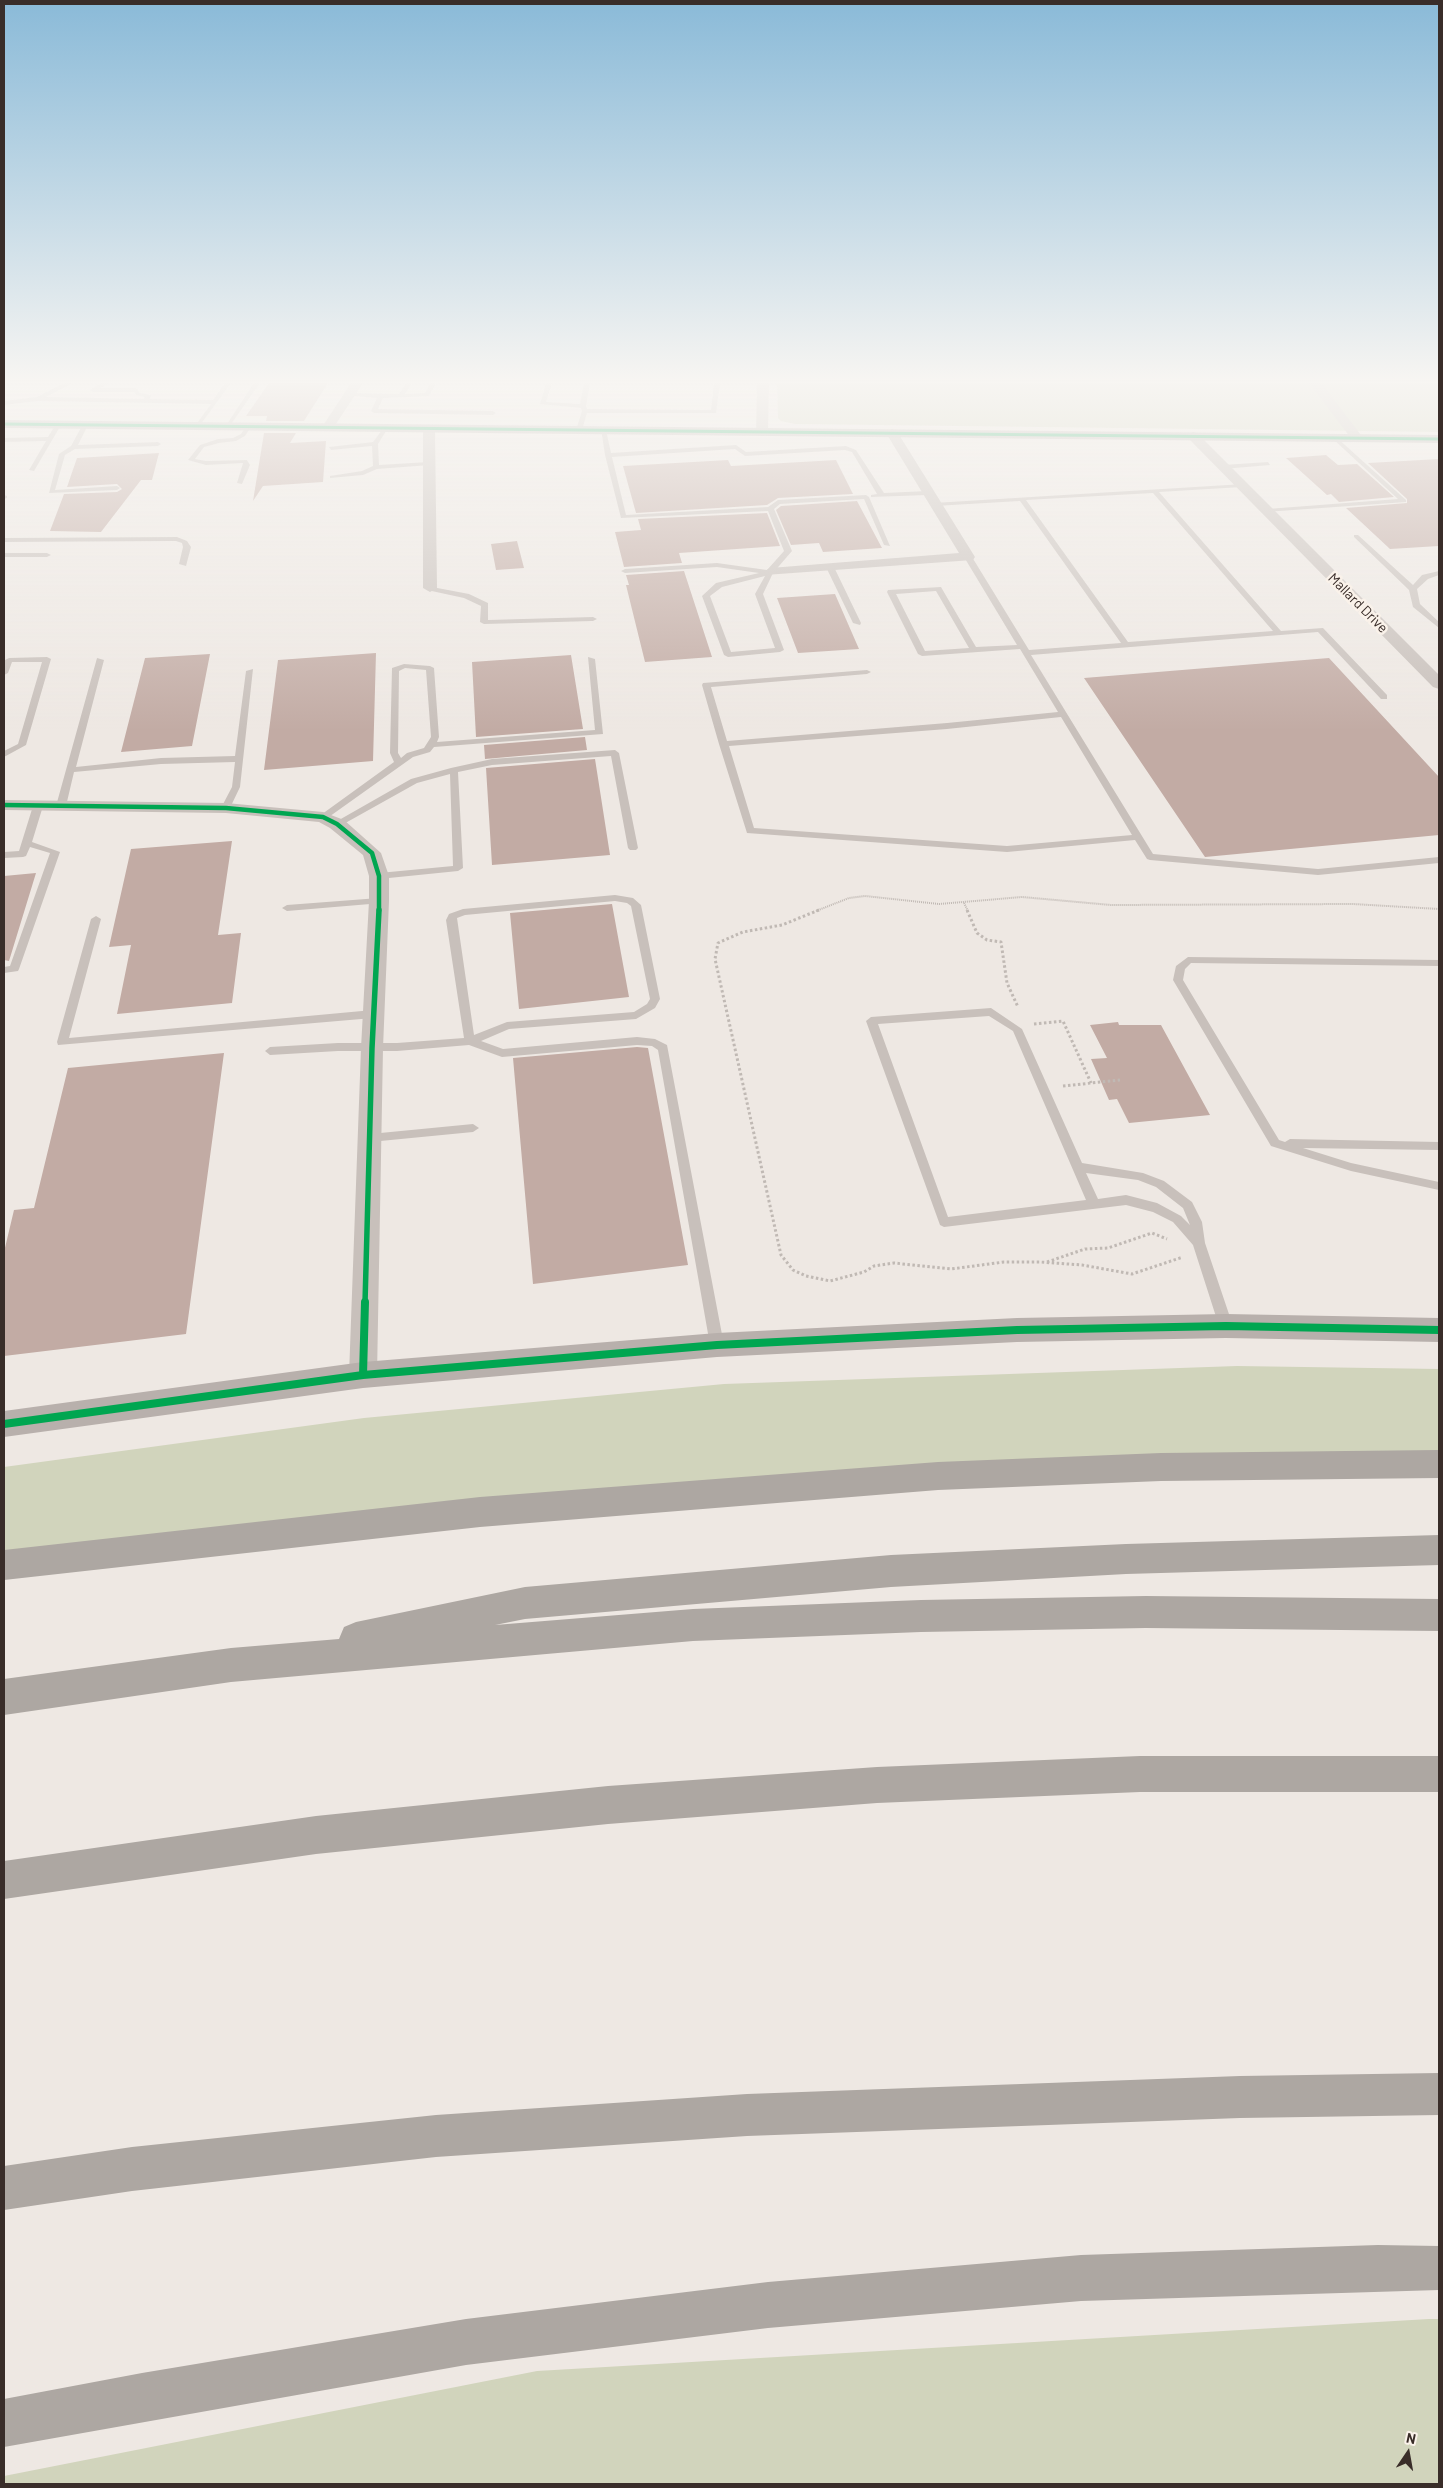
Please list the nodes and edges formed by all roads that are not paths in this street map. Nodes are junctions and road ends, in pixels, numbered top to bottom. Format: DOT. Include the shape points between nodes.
graph roads {
  1 [pos="429,499"];
  2 [pos="619,499"];
  3 [pos="829,499"];
  4 [pos="867,499"];
  5 [pos="932,499"];
  6 [pos="1022,499"];
  7 [pos="1162,499"];
  8 [pos="1256,499"];
  9 [pos="1402,499"];
  10 [pos="770,509"];
  11 [pos="1267,511"];
  12 [pos="1356,536"];
  13 [pos="4,540"];
  14 [pos="888,545"];
  15 [pos="4,555"];
  16 [pos="47,555"];
  17 [pos="968,557"];
  18 [pos="183,564"];
  19 [pos="830,567"];
  20 [pos="624,571"];
  21 [pos="770,572"];
  22 [pos="1439,573"];
  23 [pos="430,588"];
  24 [pos="1413,590"];
  25 [pos="593,619"];
  26 [pos="857,623"];
  27 [pos="1439,626"];
  28 [pos="1279,633"];
  29 [pos="1126,645"];
  30 [pos="974,650"];
  31 [pos="1024,650"];
  32 [pos="591,659"];
  33 [pos="100,660"];
  34 [pos="250,671"];
  35 [pos="867,672"];
  36 [pos="4,673"];
  37 [pos="1439,684"];
  38 [pos="1384,697"];
  39 [pos="1063,714"];
  40 [pos="723,744"];
  41 [pos="431,745"];
  42 [pos="4,754"];
  43 [pos="239,759"];
  44 [pos="399,763"];
  45 [pos="72,770"];
  46 [pos="454,770"];
  47 [pos="4,805"];
  48 [pos="38,806"];
  49 [pos="61,806"];
  50 [pos="226,808"];
  51 [pos="330,820"];
  52 [pos="1138,837"];
  53 [pos="26,843"];
  54 [pos="633,848"];
  55 [pos="4,855"];
  56 [pos="1439,860"];
  57 [pos="379,876"];
  58 [pos="379,901"];
  59 [pos="287,908"];
  60 [pos="96,919"];
  61 [pos="1439,963"];
  62 [pos="4,970"];
  63 [pos="373,1014"];
  64 [pos="470,1041"];
  65 [pos="372,1048"];
  66 [pos="270,1051"];
  67 [pos="474,1128"];
  68 [pos="370,1138"];
  69 [pos="1275,1143"];
  70 [pos="1439,1146"];
  71 [pos="1078,1167"];
  72 [pos="1439,1186"];
  73 [pos="1094,1204"];
  74 [pos="1201,1249"];
  75 [pos="1226,1326"];
  76 [pos="1439,1330"];
  77 [pos="717,1345"];
  78 [pos="363,1375"];
  79 [pos="4,1424"];
  80 [pos="1439,1464"];
  81 [pos="1439,1550"];
  82 [pos="4,1565"];
  83 [pos="1439,1615"];
  84 [pos="231,1665"];
  85 [pos="4,1698"];
  86 [pos="1439,1774"];
  87 [pos="4,1880"];
  88 [pos="1439,2094"];
  89 [pos="4,2188"];
  90 [pos="1439,2268"];
  91 [pos="4,2423"];
  1 -- 23 [label="street"];
  2 -- 10 [label="lane" via="623,517"];
  3 -- 10 [label="lane" via="778,502"];
  4 -- 14 [label="lane"];
  5 -- 17 [label="street"];
  6 -- 29 [label="lane"];
  7 -- 28 [label="lane"];
  8 -- 11 [label="street, Mallard Drive"];
  9 -- 11 [label="lane" via="1404,501"];
  10 -- 21 [label="lane" via="788,551"];
  11 -- 37 [label="street, Mallard Drive"];
  12 -- 24 [label="lane"];
  13 -- 18 [label="lane" via="177,539 185,542 187,547"];
  15 -- 16 [label="lane"];
  17 -- 19 [label="street"];
  17 -- 31 [label="lane"];
  19 -- 21 [label="street"];
  19 -- 26 [label="lane"];
  20 -- 21 [label="lane" via="717,565"];
  21 -- 21 [label="lane" via="719,585 706,596 728,654 780,650 759,594"];
  22 -- 24 [label="lane" via="1425,577"];
  23 -- 25 [label="lane" via="466,596 485,605 484,622"];
  24 -- 27 [label="lane" via="1416,605"];
  28 -- 29 [label="lane"];
  28 -- 38 [label="lane" via="1320,630"];
  29 -- 31 [label="lane"];
  30 -- 30 [label="lane" via="938,589 891,592 922,654"];
  30 -- 31 [label="lane"];
  31 -- 39 [label="lane"];
  32 -- 41 [label="lane" via="600,732"];
  33 -- 45 [label="lane"];
  34 -- 43 [label="lane"];
  35 -- 40 [label="lane" via="706,685"];
  36 -- 42 [label="lane" via="9,660 47,659 22,745"];
  39 -- 40 [label="lane"];
  39 -- 52 [label="lane"];
  40 -- 52 [label="lane" via="750,831 1007,848"];
  41 -- 44 [label="lane"];
  41 -- 44 [label="lane" via="435,737 430,668 404,666 395,670 394,753"];
  43 -- 45 [label="lane" via="161,761"];
  43 -- 50 [label="lane" via="236,787"];
  44 -- 51 [label="lane"];
  45 -- 49 [label="lane"];
  46 -- 51 [label="lane" via="414,781"];
  46 -- 54 [label="lane" via="492,762 615,753"];
  46 -- 57 [label="lane" via="458,868"];
  47 -- 48 [label="street"];
  48 -- 49 [label="street"];
  48 -- 53 [label="lane"];
  49 -- 50 [label="street"];
  50 -- 51 [label="street"];
  51 -- 57 [label="street" via="372,853"];
  52 -- 56 [label="lane" via="1150,857 1318,872"];
  53 -- 55 [label="lane" via="23,854"];
  53 -- 62 [label="lane" via="55,852 14,969"];
  57 -- 58 [label="street"];
  58 -- 59 [label="lane"];
  58 -- 63 [label="street"];
  60 -- 63 [label="lane" via="62,1042"];
  61 -- 69 [label="lane" via="1188,960 1180,968 1178,980"];
  63 -- 65 [label="street"];
  64 -- 64 [label="lane" via="507,1026 636,1015 650,1006 655,999 636,905 630,900 615,898 463,912 453,916 451,920"];
  64 -- 65 [label="lane"];
  64 -- 77 [label="lane" via="502,1053 638,1041 655,1043 663,1048"];
  65 -- 66 [label="lane"];
  65 -- 68 [label="street"];
  67 -- 68 [label="lane"];
  68 -- 78 [label="street"];
  69 -- 70 [label="lane"];
  69 -- 72 [label="lane" via="1351,1167"];
  71 -- 73 [label="lane"];
  71 -- 73 [label="lane" via="1018,1029 991,1012 871,1021 944,1222"];
  71 -- 74 [label="lane" via="1139,1176 1175,1193 1188,1205 1196,1222"];
  73 -- 74 [label="lane" via="1126,1200 1157,1208 1177,1219"];
  74 -- 75 [label="lane"];
  75 -- 76 [label="street"];
  75 -- 77 [label="street" via="1017,1330"];
  77 -- 78 [label="street"];
  78 -- 79 [label="street"];
  80 -- 82 [label="highway" via="1142,1468 938,1476 723,1491 452,1515"];
  81 -- 84 [label="highway" via="1126,1559 901,1571 525,1603"];
  83 -- 84 [label="highway" via="1136,1612 693,1625"];
  84 -- 85 [label="highway"];
  86 -- 87 [label="highway" via="1140,1774 876,1784 608,1805 316,1835"];
  88 -- 89 [label="highway" via="1240,2097 747,2115 436,2136 132,2169"];
  90 -- 91 [label="highway" via="1082,2278 768,2305 466,2342"];
}
